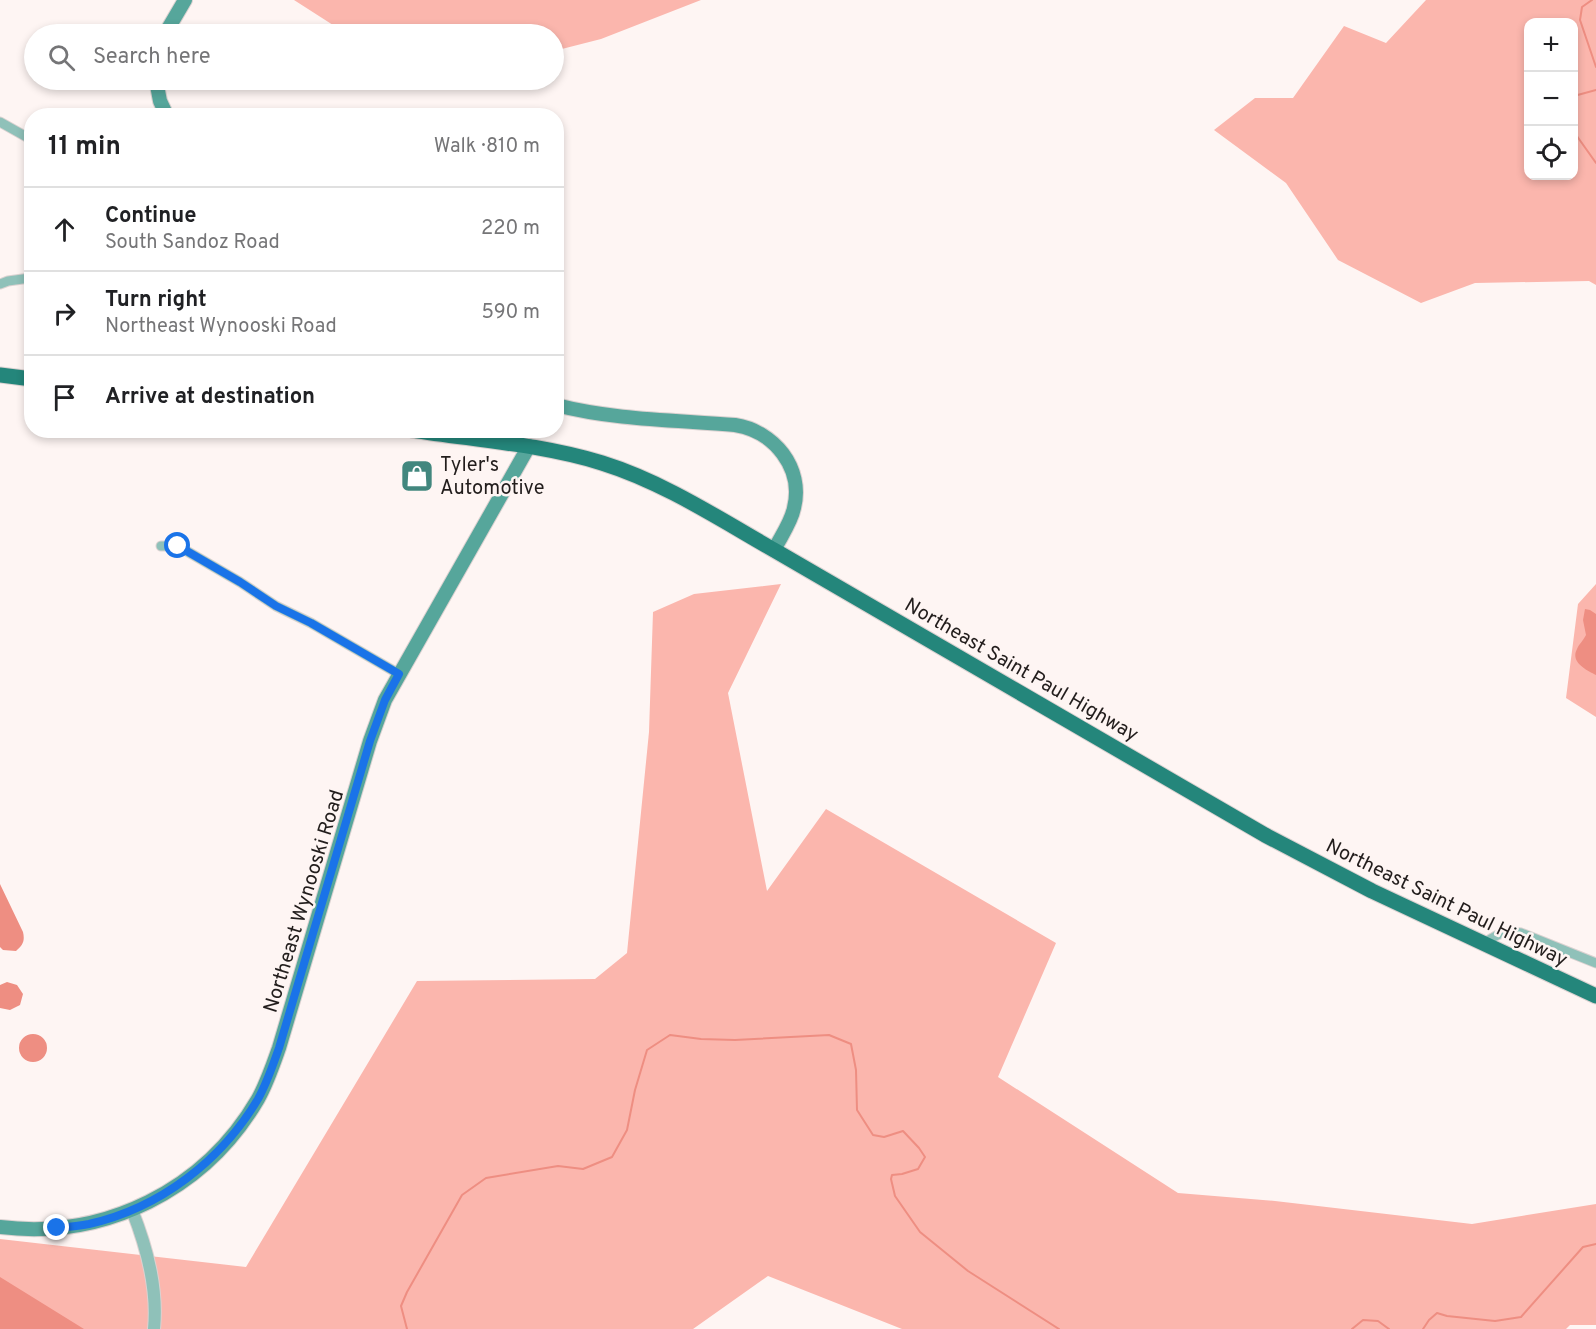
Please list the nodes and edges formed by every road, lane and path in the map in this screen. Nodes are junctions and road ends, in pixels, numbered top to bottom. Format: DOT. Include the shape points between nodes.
graph roads {
  1 [pos="185,0"];
  2 [pos="171,24"];
  3 [pos="158,90"];
  4 [pos="164,108"];
  5 [pos="0,122"];
  6 [pos="24,136"];
  7 [pos="24,279"];
  8 [pos="0,284"];
  9 [pos="0,375"];
  10 [pos="24,377"];
  11 [pos="564,407"];
  12 [pos="470,438"];
  13 [pos="528,446"];
  14 [pos="161,546"];
  15 [pos="774,550"];
  16 [pos="399,674"];
  17 [pos="1483,944"];
  18 [pos="1596,963"];
  19 [pos="1596,996"];
  20 [pos="132,1210"];
  21 [pos="0,1227"];
  22 [pos="154,1329"];
  1 -- 2 [label="main road"];
  3 -- 4 [label="main road"];
  5 -- 6 [label="street"];
  7 -- 8 [label="street"];
  9 -- 10 [label="highway"];
  11 -- 15 [label="main road" via="608,415 735,425 766,437 786,457 797,489 792,516"];
  12 -- 13 [label="highway, Northeast Saint Paul Highway"];
  13 -- 15 [label="highway, Northeast Saint Paul Highway" via="596,461 648,481"];
  13 -- 16 [label="main road, Northeast Wynooski Road"];
  14 -- 16 [label="street" via="178,546"];
  15 -- 17 [label="highway, Northeast Saint Paul Highway" via="1265,835"];
  16 -- 20 [label="main road, Northeast Wynooski Road" via="370,741 283,1037 259,1097 209,1161 168,1191"];
  17 -- 18 [label="street" via="1500,933 1521,933"];
  17 -- 19 [label="highway, Northeast Saint Paul Highway"];
  20 -- 21 [label="main road, Northeast Wynooski Road" via="89,1224 30,1229"];
  20 -- 22 [label="street" via="149,1263"];
}
